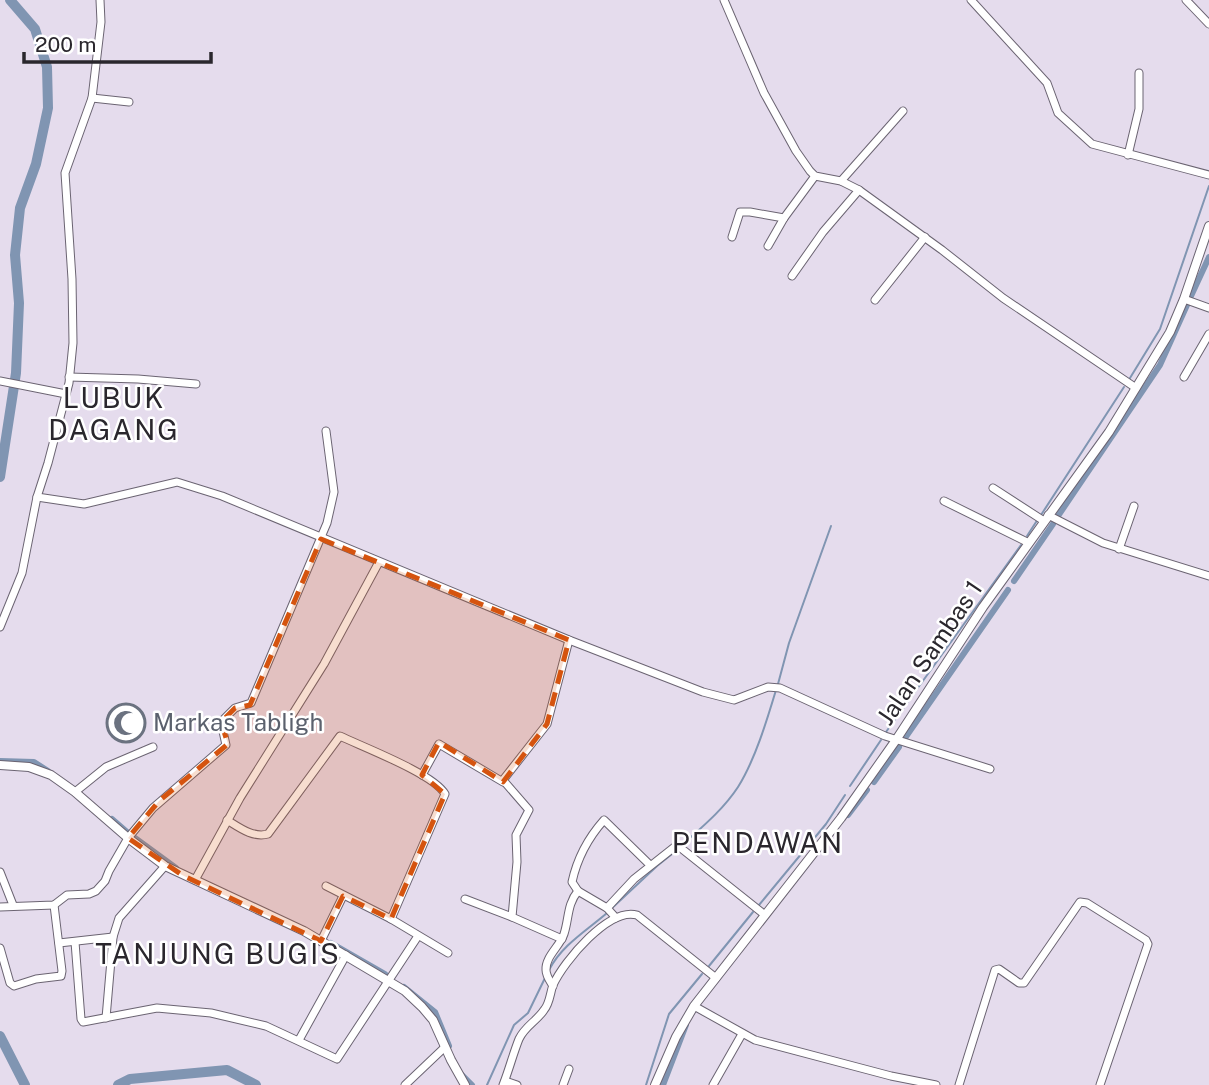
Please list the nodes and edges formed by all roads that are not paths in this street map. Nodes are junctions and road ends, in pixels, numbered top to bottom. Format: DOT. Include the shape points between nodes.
graph roads {
  1 [pos="724,0"];
  2 [pos="971,0"];
  3 [pos="1186,0"];
  4 [pos="101,1"];
  5 [pos="1209,24"];
  6 [pos="1139,73"];
  7 [pos="92,98"];
  8 [pos="129,103"];
  9 [pos="903,111"];
  10 [pos="1128,155"];
  11 [pos="1209,175"];
  12 [pos="816,176"];
  13 [pos="841,181"];
  14 [pos="859,190"];
  15 [pos="784,218"];
  16 [pos="1209,226"];
  17 [pos="732,237"];
  18 [pos="925,237"];
  19 [pos="768,246"];
  20 [pos="792,276"];
  21 [pos="1184,299"];
  22 [pos="875,300"];
  23 [pos="1209,308"];
  24 [pos="1209,334"];
  25 [pos="69,377"];
  26 [pos="1184,377"];
  27 [pos="0,381"];
  28 [pos="196,384"];
  29 [pos="1136,388"];
  30 [pos="62,393"];
  31 [pos="326,431"];
  32 [pos="993,488"];
  33 [pos="37,496"];
  34 [pos="944,501"];
  35 [pos="1134,506"];
  36 [pos="1045,519"];
  37 [pos="321,538"];
  38 [pos="1028,543"];
  39 [pos="1119,549"];
  40 [pos="379,562"];
  41 [pos="1209,576"];
  42 [pos="0,627"];
  43 [pos="569,640"];
  44 [pos="896,740"];
  45 [pos="153,747"];
  46 [pos="0,765"];
  47 [pos="990,769"];
  48 [pos="422,775"];
  49 [pos="503,782"];
  50 [pos="75,792"];
  51 [pos="227,820"];
  52 [pos="128,838"];
  53 [pos="650,865"];
  54 [pos="165,866"];
  55 [pos="0,872"];
  56 [pos="195,880"];
  57 [pos="326,886"];
  58 [pos="578,891"];
  59 [pos="343,896"];
  60 [pos="465,899"];
  61 [pos="13,905"];
  62 [pos="54,905"];
  63 [pos="0,907"];
  64 [pos="611,913"];
  65 [pos="765,915"];
  66 [pos="512,917"];
  67 [pos="391,919"];
  68 [pos="418,936"];
  69 [pos="113,937"];
  70 [pos="562,939"];
  71 [pos="321,941"];
  72 [pos="75,942"];
  73 [pos="59,943"];
  74 [pos="0,948"];
  75 [pos="447,953"];
  76 [pos="346,955"];
  77 [pos="716,978"];
  78 [pos="388,979"];
  79 [pos="550,980"];
  80 [pos="694,1006"];
  81 [pos="106,1018"];
  82 [pos="742,1034"];
  83 [pos="299,1040"];
  84 [pos="445,1047"];
  85 [pos="569,1069"];
  86 [pos="891,1076"];
  87 [pos="504,1083"];
  88 [pos="405,1085"];
  89 [pos="465,1085"];
  90 [pos="517,1085"];
  91 [pos="562,1085"];
  92 [pos="655,1085"];
  93 [pos="713,1085"];
  94 [pos="888,1085"];
  95 [pos="936,1085"];
  96 [pos="959,1085"];
  97 [pos="1100,1085"];
  1 -- 12 [label="street" via="764,93 796,151"];
  2 -- 10 [label="street" via="1047,83 1055,110 1063,119 1092,144"];
  3 -- 5 [label="street"];
  4 -- 7 [label="street"];
  6 -- 10 [label="street" via="1139,109"];
  7 -- 8 [label="street"];
  7 -- 25 [label="street" via="65,173 72,279"];
  9 -- 13 [label="street"];
  10 -- 11 [label="street"];
  12 -- 13 [label="street"];
  12 -- 15 [label="street"];
  13 -- 14 [label="street"];
  14 -- 18 [label="street"];
  14 -- 20 [label="street"];
  15 -- 17 [label="street" via="740,212"];
  15 -- 19 [label="street"];
  16 -- 21 [label="street, Jalan Sambas 1"];
  18 -- 22 [label="street"];
  18 -- 29 [label="street" via="1003,298"];
  21 -- 23 [label="street"];
  21 -- 29 [label="street, Jalan Sambas 1"];
  24 -- 26 [label="street"];
  25 -- 28 [label="street"];
  25 -- 30 [label="street"];
  27 -- 30 [label="street"];
  29 -- 36 [label="street, Jalan Sambas 1"];
  30 -- 33 [label="street"];
  31 -- 37 [label="street" via="334,492"];
  32 -- 36 [label="street"];
  33 -- 37 [label="street" via="84,504 177,482"];
  33 -- 42 [label="street" via="22,573"];
  34 -- 38 [label="street"];
  35 -- 39 [label="street"];
  36 -- 38 [label="street, Jalan Sambas 1"];
  36 -- 39 [label="street"];
  37 -- 40 [label="street"];
  37 -- 52 [label="street" via="251,703 235,708 221,722 226,745 159,801"];
  38 -- 44 [label="street, Jalan Sambas 1"];
  39 -- 41 [label="street"];
  40 -- 43 [label="street"];
  40 -- 51 [label="street" via="324,664"];
  43 -- 44 [label="street" via="728,700 777,688"];
  43 -- 49 [label="street" via="547,724"];
  44 -- 47 [label="street"];
  44 -- 65 [label="street, Jalan Sambas 1"];
  45 -- 50 [label="street" via="106,767"];
  46 -- 50 [label="street" via="41,771"];
  48 -- 49 [label="street" via="439,744"];
  48 -- 51 [label="street" via="340,736 268,834 250,833"];
  48 -- 67 [label="street" via="445,794"];
  49 -- 66 [label="street" via="529,810 516,835"];
  50 -- 52 [label="street"];
  51 -- 56 [label="street"];
  52 -- 54 [label="street"];
  52 -- 62 [label="street" via="96,891 67,895"];
  53 -- 58 [label="street" via="604,820 579,861 572,882"];
  53 -- 64 [label="street"];
  53 -- 65 [label="street" via="677,845"];
  54 -- 56 [label="street"];
  54 -- 69 [label="street" via="119,918"];
  55 -- 61 [label="street"];
  56 -- 71 [label="street"];
  57 -- 59 [label="street"];
  58 -- 64 [label="street"];
  58 -- 70 [label="street"];
  59 -- 67 [label="street"];
  59 -- 71 [label="street"];
  60 -- 66 [label="street"];
  61 -- 62 [label="street"];
  61 -- 63 [label="street"];
  62 -- 73 [label="street"];
  64 -- 77 [label="street" via="637,915"];
  64 -- 79 [label="street"];
  65 -- 77 [label="street, Jalan Sambas 1"];
  66 -- 70 [label="street"];
  67 -- 68 [label="street"];
  68 -- 75 [label="street"];
  68 -- 78 [label="street"];
  69 -- 72 [label="street"];
  69 -- 81 [label="street"];
  70 -- 79 [label="street" via="547,964"];
  71 -- 76 [label="street"];
  72 -- 73 [label="street"];
  72 -- 81 [label="street" via="80,1019 85,1023"];
  73 -- 74 [label="street" via="61,976 14,986"];
  76 -- 78 [label="street"];
  76 -- 83 [label="street"];
  77 -- 80 [label="street, Jalan Sambas 1"];
  78 -- 83 [label="street" via="339,1058"];
  78 -- 84 [label="street" via="433,1020"];
  79 -- 87 [label="street" via="546,1008 520,1036"];
  80 -- 82 [label="street"];
  80 -- 92 [label="street, Jalan Sambas 1"];
  81 -- 83 [label="street" via="172,1008 250,1022"];
  82 -- 86 [label="street"];
  82 -- 93 [label="street"];
  84 -- 88 [label="street"];
  84 -- 89 [label="street"];
  85 -- 91 [label="street"];
  86 -- 94 [label="street"];
  86 -- 95 [label="street"];
  87 -- 90 [label="street"];
  96 -- 97 [label="street" via="995,971 1024,983 1080,902 1148,944"];
}
